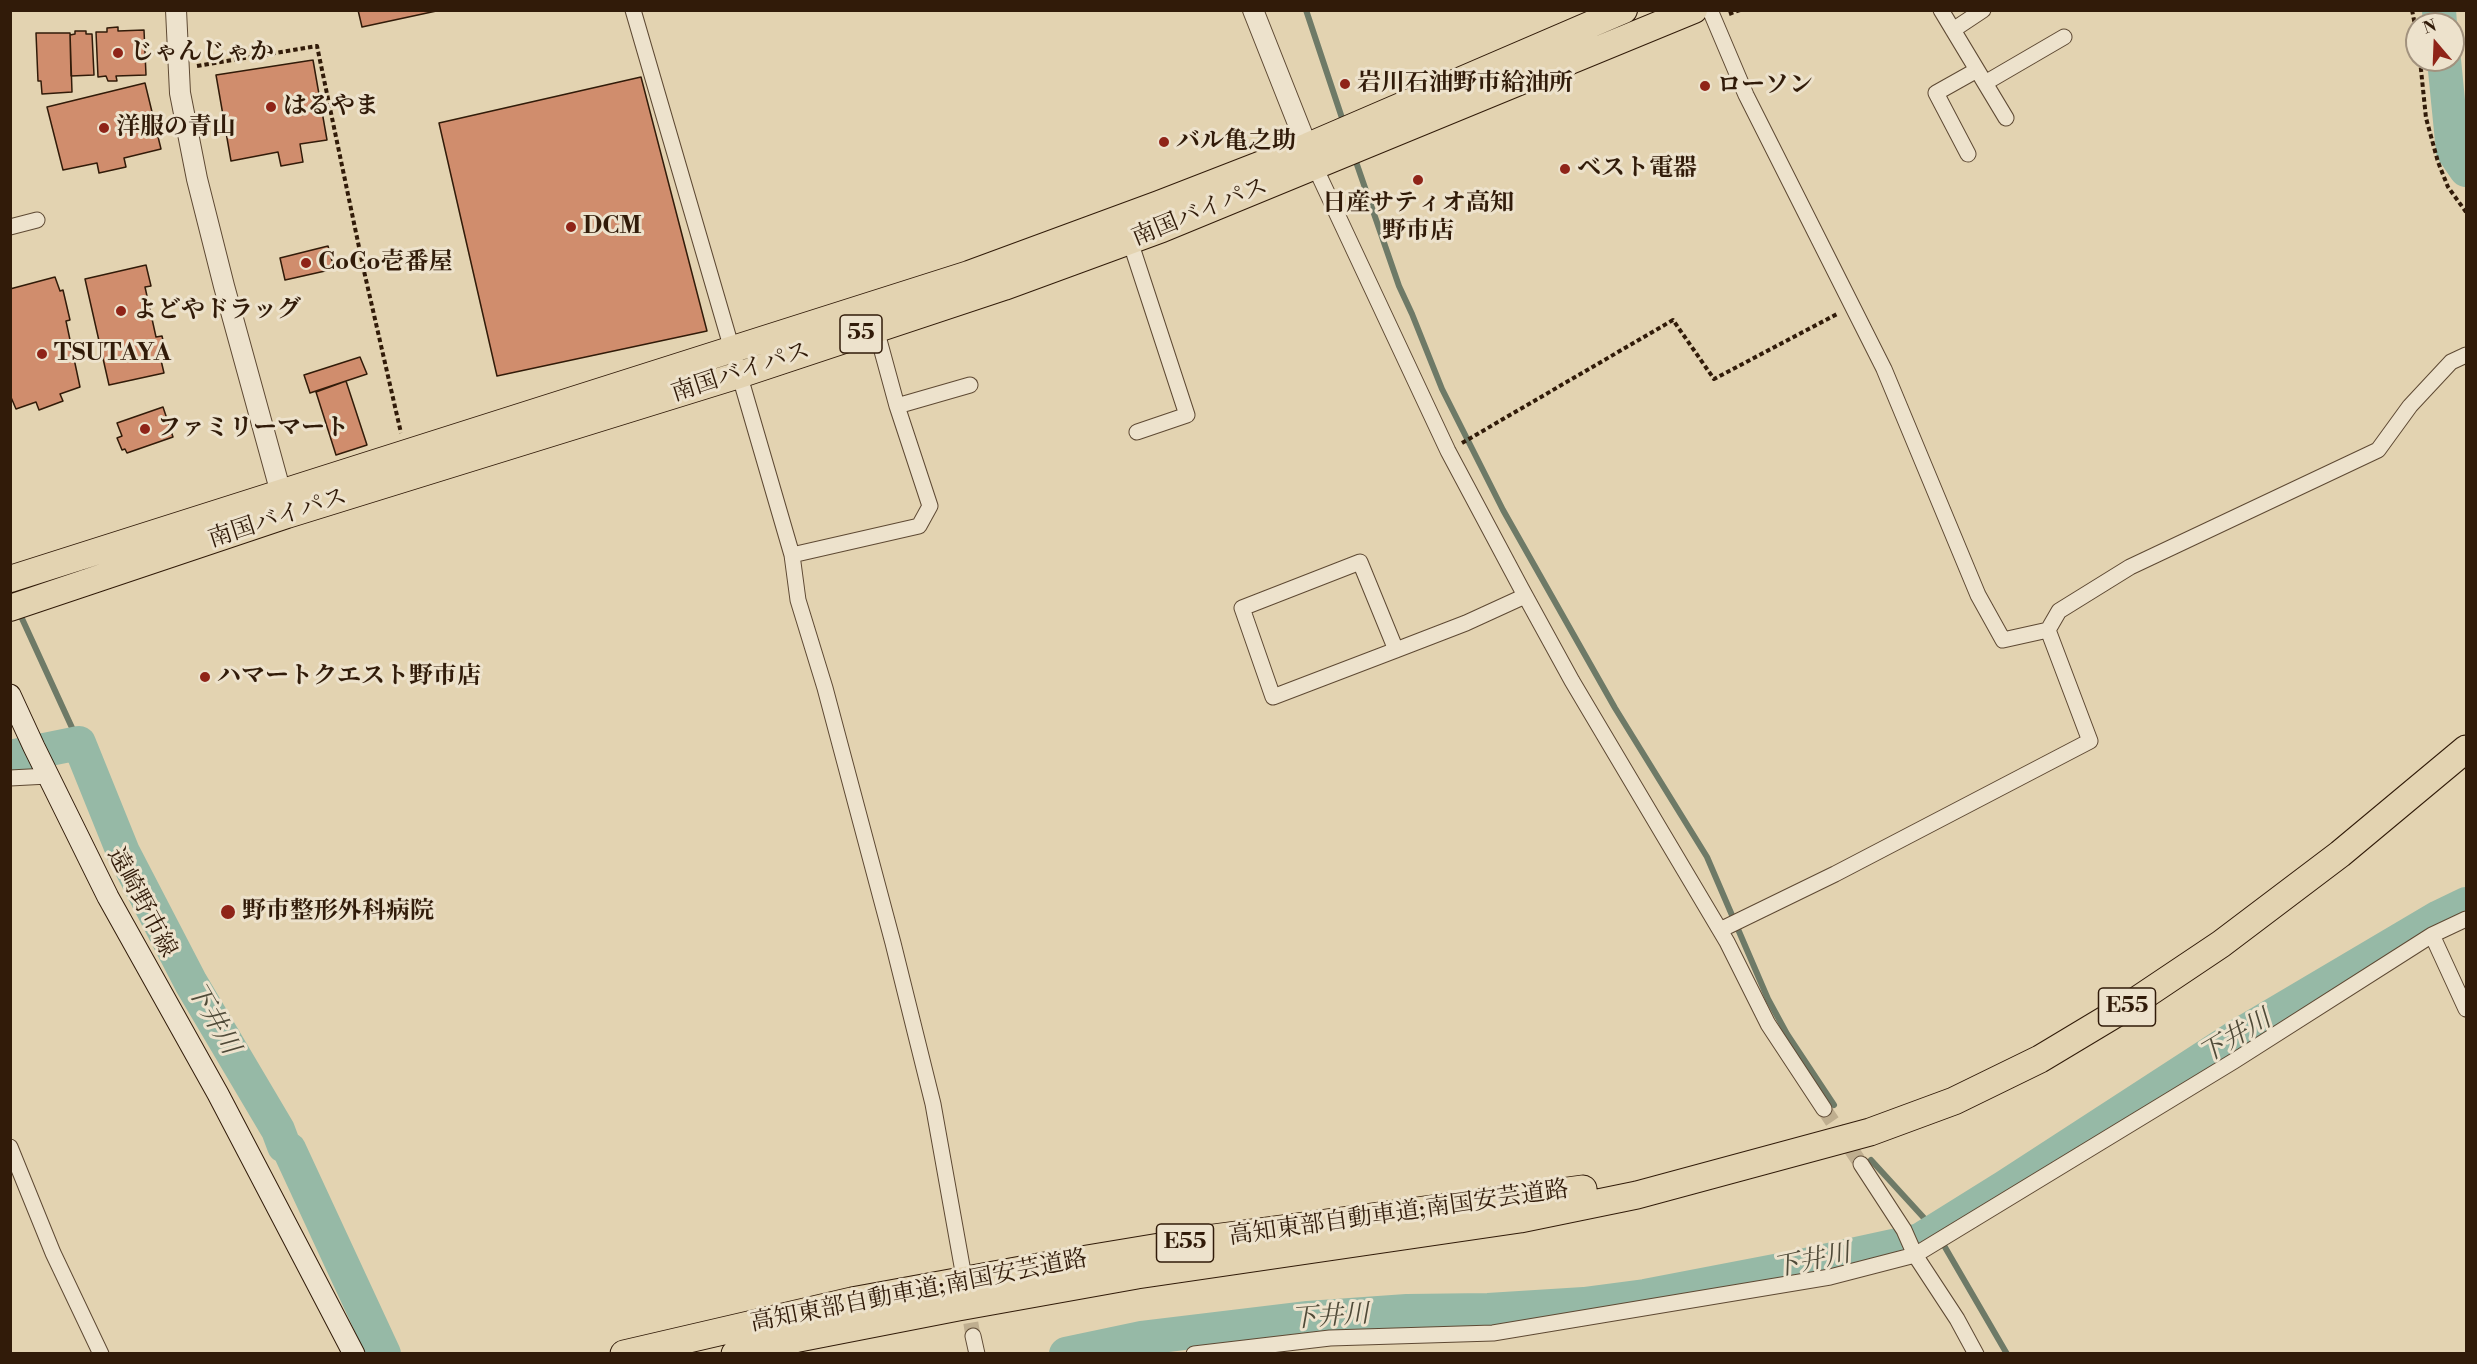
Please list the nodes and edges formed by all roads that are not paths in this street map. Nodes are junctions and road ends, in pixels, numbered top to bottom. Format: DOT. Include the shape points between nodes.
graph roads {
  1 [pos="176,10"];
  2 [pos="633,10"];
  3 [pos="1253,10"];
  4 [pos="1624,10"];
  5 [pos="1694,10"];
  6 [pos="1710,10"];
  7 [pos="1941,10"];
  8 [pos="1983,10"];
  9 [pos="1953,30"];
  10 [pos="2064,38"];
  11 [pos="1981,77"];
  12 [pos="2006,118"];
  13 [pos="1968,154"];
  14 [pos="1312,157"];
  15 [pos="37,220"];
  16 [pos="10,227"];
  17 [pos="1130,241"];
  18 [pos="876,329"];
  19 [pos="732,349"];
  20 [pos="2466,355"];
  21 [pos="739,375"];
  22 [pos="970,385"];
  23 [pos="897,406"];
  24 [pos="1137,432"];
  25 [pos="283,503"];
  26 [pos="792,555"];
  27 [pos="10,579"];
  28 [pos="1525,596"];
  29 [pos="10,608"];
  30 [pos="2048,630"];
  31 [pos="1396,650"];
  32 [pos="10,695"];
  33 [pos="2462,751"];
  34 [pos="48,776"];
  35 [pos="10,778"];
  36 [pos="2466,919"];
  37 [pos="1720,930"];
  38 [pos="2432,935"];
  39 [pos="2466,1009"];
  40 [pos="1824,1108"];
  41 [pos="10,1148"];
  42 [pos="1861,1164"];
  43 [pos="1751,1166"];
  44 [pos="1915,1255"];
  45 [pos="962,1266"];
  46 [pos="973,1336"];
  47 [pos="101,1353"];
  48 [pos="354,1353"];
  49 [pos="624,1353"];
  50 [pos="735,1353"];
  51 [pos="977,1353"];
  52 [pos="1194,1353"];
  53 [pos="1976,1353"];
  1 -- 25 [label="street" via="180,93 197,179"];
  2 -- 19 [label="street"];
  3 -- 14 [label="street"];
  4 -- 14 [label="highway, 南国バイパス / 55"];
  5 -- 14 [label="highway, 南国バイパス / 55"];
  6 -- 30 [label="street" via="1746,95 1884,369 1978,595 2002,640"];
  7 -- 9 [label="street"];
  8 -- 9 [label="street"];
  9 -- 11 [label="street"];
  10 -- 11 [label="street"];
  11 -- 12 [label="street"];
  11 -- 13 [label="street" via="1936,93"];
  14 -- 17 [label="highway, 南国バイパス / 55"];
  14 -- 19 [label="highway, 南国バイパス / 55" via="1159,204 969,274"];
  14 -- 28 [label="street" via="1448,451"];
  15 -- 16 [label="street"];
  17 -- 18 [label="highway, 南国バイパス / 55"];
  17 -- 24 [label="street" via="1186,415"];
  18 -- 21 [label="highway, 南国バイパス / 55"];
  18 -- 23 [label="street"];
  19 -- 21 [label="street"];
  19 -- 25 [label="highway, 南国バイパス / 55" via="406,452"];
  20 -- 30 [label="street" via="2451,362 2378,450 2130,567 2058,611"];
  21 -- 25 [label="highway, 南国バイパス / 55"];
  21 -- 26 [label="street"];
  22 -- 23 [label="street"];
  23 -- 26 [label="street" via="930,506 919,526"];
  25 -- 27 [label="highway, 南国バイパス / 55"];
  25 -- 29 [label="highway, 南国バイパス / 55"];
  26 -- 45 [label="street" via="798,600 825,688 933,1104"];
  28 -- 31 [label="street"];
  28 -- 37 [label="street"];
  30 -- 37 [label="street" via="2090,741"];
  31 -- 31 [label="street" via="1273,698 1242,608 1360,562"];
  32 -- 34 [label="main road, 遠崎野市線"];
  33 -- 43 [label="highway, 高知東部自動車道;南国安芸道路 / E55" via="2340,854 2221,944 2040,1059 1944,1104 1870,1132"];
  34 -- 35 [label="street"];
  34 -- 48 [label="main road, 遠崎野市線" via="108,897"];
  36 -- 38 [label="street"];
  37 -- 40 [label="street" via="1768,1024"];
  38 -- 39 [label="street"];
  38 -- 44 [label="street"];
  41 -- 47 [label="street" via="52,1253"];
  42 -- 44 [label="street" via="1904,1230"];
  43 -- 49 [label="highway, 高知東部自動車道;南国安芸道路 / E55" via="1214,1238 1027,1269 852,1301"];
  43 -- 50 [label="highway, 高知東部自動車道;南国安芸道路 / E55" via="1637,1196 1520,1219 1137,1275"];
  44 -- 52 [label="street" via="1830,1277 1493,1333 1330,1338"];
  44 -- 53 [label="street"];
  46 -- 51 [label="street"];
}
